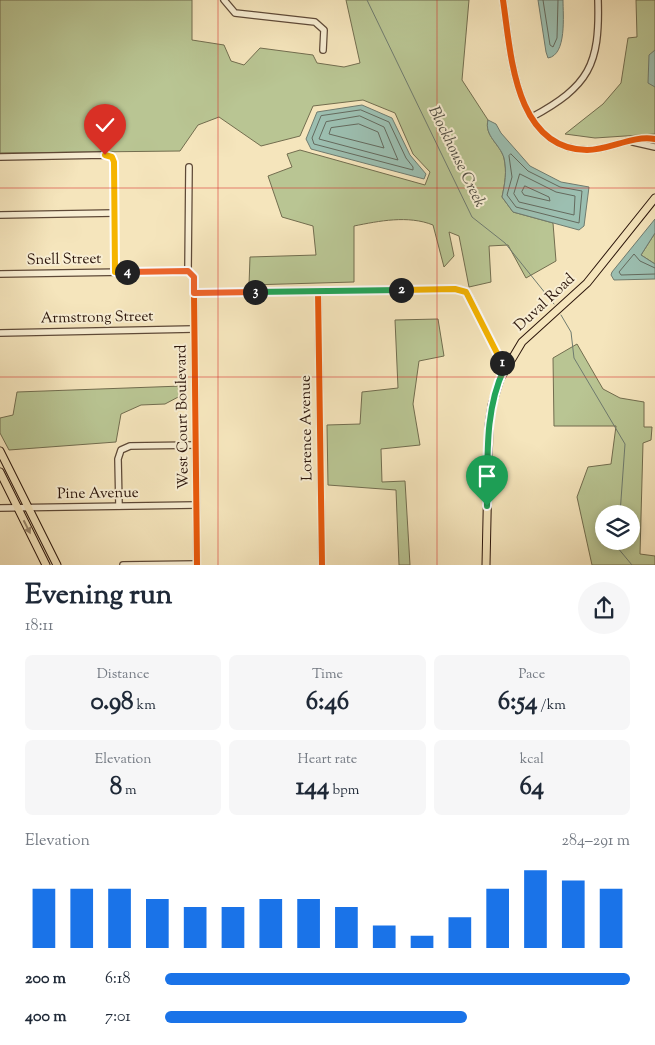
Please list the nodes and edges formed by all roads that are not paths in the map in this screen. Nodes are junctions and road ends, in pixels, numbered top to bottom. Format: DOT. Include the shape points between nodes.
graph roads {
  1 [pos="224,0"];
  2 [pos="503,0"];
  3 [pos="598,0"];
  4 [pos="323,50"];
  5 [pos="532,117"];
  6 [pos="655,139"];
  7 [pos="631,142"];
  8 [pos="655,147"];
  9 [pos="0,157"];
  10 [pos="189,167"];
  11 [pos="655,198"];
  12 [pos="115,213"];
  13 [pos="0,215"];
  14 [pos="188,271"];
  15 [pos="115,272"];
  16 [pos="0,274"];
  17 [pos="318,291"];
  18 [pos="194,293"];
  19 [pos="194,329"];
  20 [pos="0,333"];
  21 [pos="504,369"];
  22 [pos="196,445"];
  23 [pos="0,451"];
  24 [pos="0,472"];
  25 [pos="196,505"];
  26 [pos="119,506"];
  27 [pos="0,508"];
  28 [pos="18,508"];
  29 [pos="28,508"];
  30 [pos="197,564"];
  31 [pos="46,565"];
  32 [pos="57,565"];
  33 [pos="123,565"];
  34 [pos="322,565"];
  35 [pos="486,565"];
  1 -- 4 [label="street" via="235,13 315,22 324,30"];
  2 -- 5 [label="street" via="515,81"];
  3 -- 5 [label="street" via="597,47 586,74 566,97"];
  5 -- 7 [label="street" via="546,135 574,149 594,150"];
  6 -- 7 [label="street"];
  7 -- 8 [label="street"];
  9 -- 12 [label="street" via="112,157"];
  10 -- 14 [label="street, West Court Boulevard"];
  11 -- 21 [label="main road, Duval Road" via="587,283 529,334"];
  12 -- 13 [label="street"];
  12 -- 15 [label="street"];
  14 -- 15 [label="street, Snell Street"];
  14 -- 18 [label="street, West Court Boulevard" via="194,277"];
  15 -- 16 [label="street, Snell Street"];
  17 -- 18 [label="street"];
  17 -- 21 [label="street" via="460,289 470,297"];
  17 -- 34 [label="street, Lorence Avenue"];
  18 -- 19 [label="street, West Court Boulevard"];
  19 -- 20 [label="street, Armstrong Street"];
  19 -- 22 [label="street, West Court Boulevard"];
  21 -- 35 [label="main road, Duval Road" via="495,392 489,425"];
  22 -- 25 [label="street, West Court Boulevard"];
  22 -- 26 [label="street" via="130,446 121,450 118,459"];
  23 -- 29 [label="main road"];
  24 -- 28 [label="main road"];
  25 -- 26 [label="street, Pine Avenue"];
  25 -- 30 [label="street, West Court Boulevard"];
  26 -- 29 [label="street, Pine Avenue"];
  27 -- 28 [label="street, Pine Avenue"];
  28 -- 29 [label="street, Pine Avenue"];
  28 -- 31 [label="main road, one-way"];
  29 -- 32 [label="main road"];
  30 -- 33 [label="street"];
}
